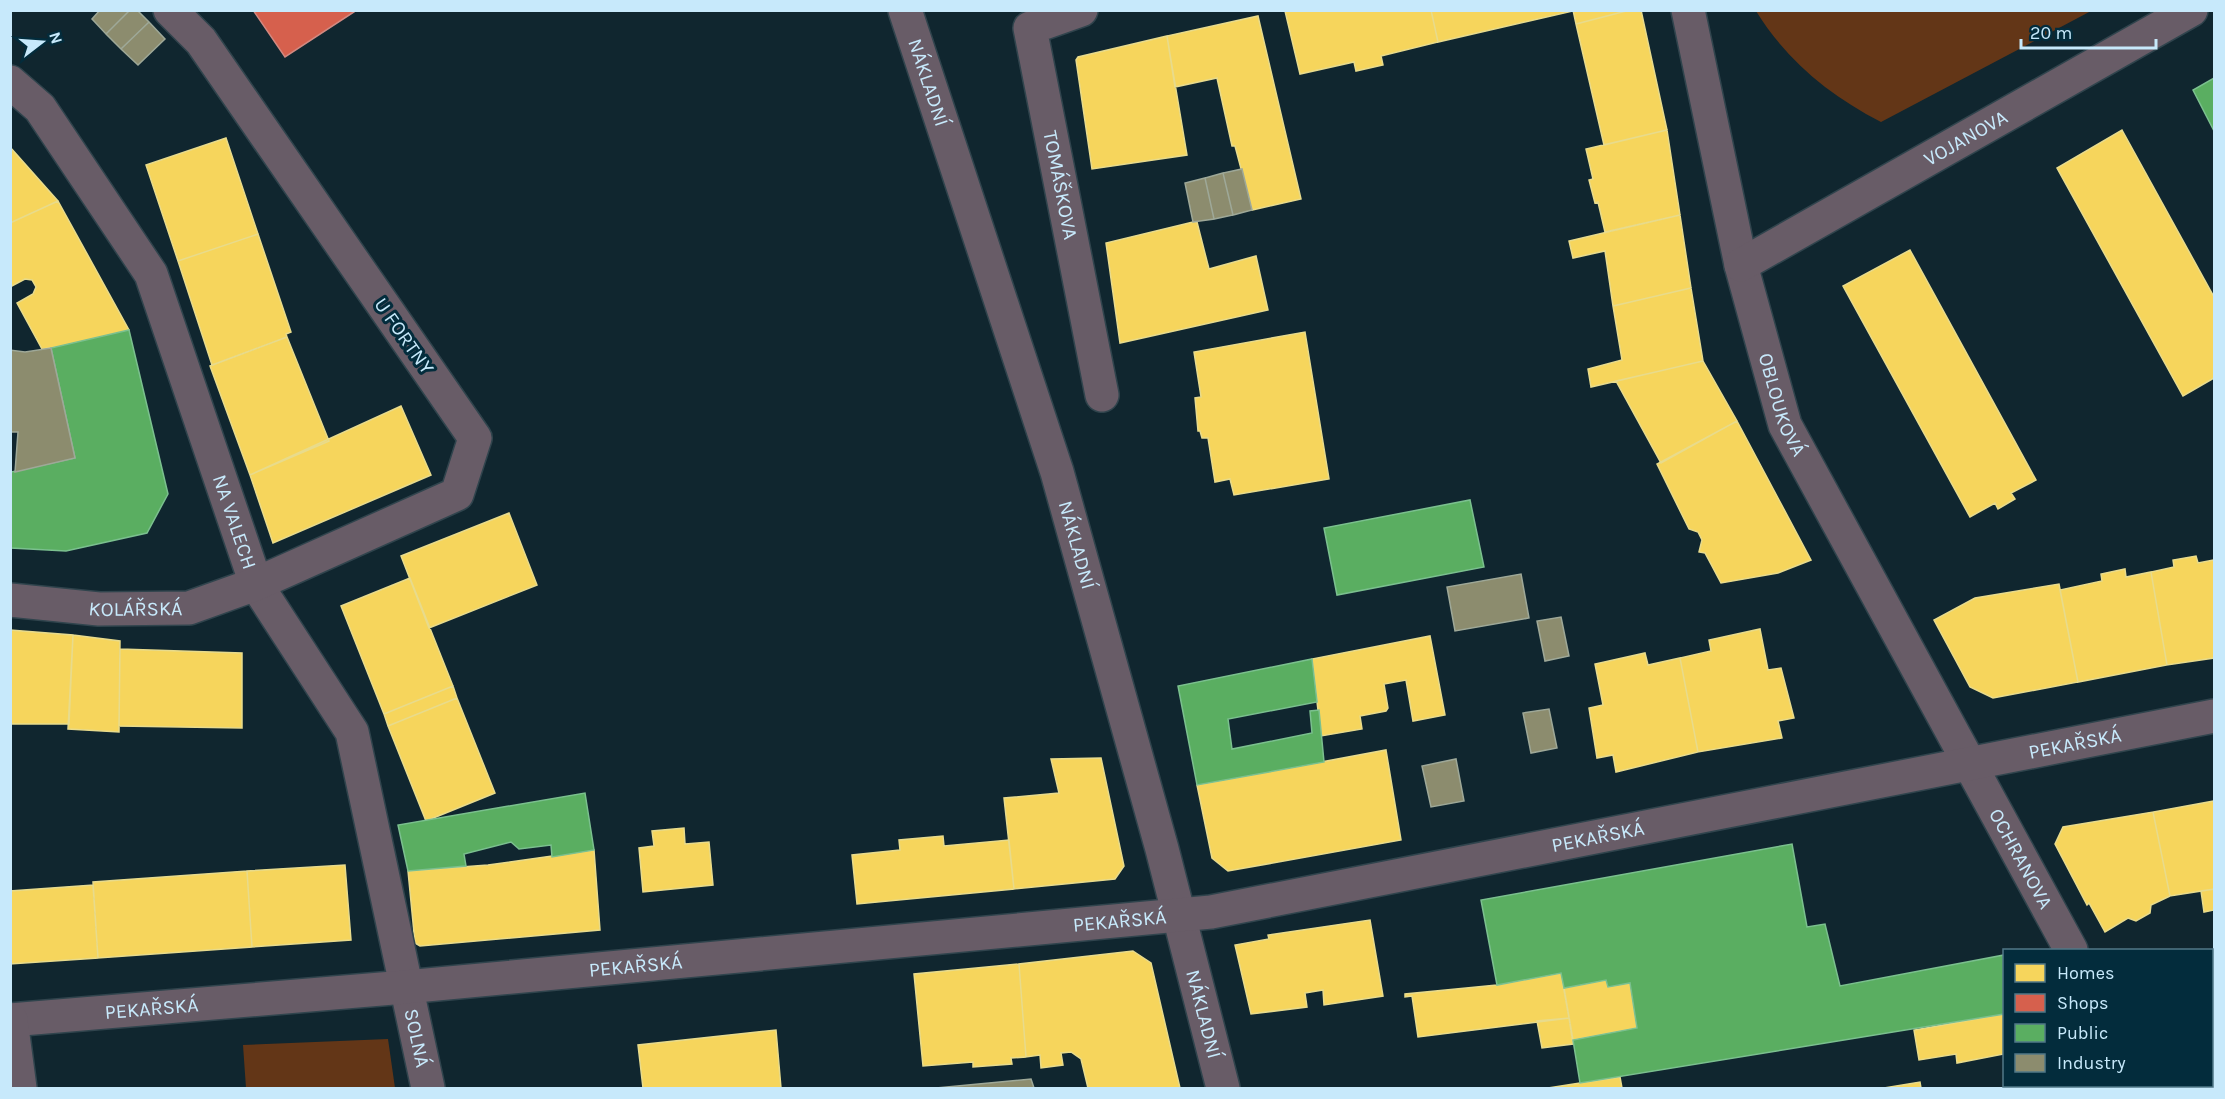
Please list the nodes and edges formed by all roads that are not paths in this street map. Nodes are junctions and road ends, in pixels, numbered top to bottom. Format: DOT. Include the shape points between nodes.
graph roads {
  1 [pos="170,10"];
  2 [pos="905,10"];
  3 [pos="1081,10"];
  4 [pos="1688,10"];
  5 [pos="2191,10"];
  6 [pos="10,82"];
  7 [pos="1741,265"];
  8 [pos="1102,395"];
  9 [pos="256,584"];
  10 [pos="10,600"];
  11 [pos="2214,716"];
  12 [pos="1971,764"];
  13 [pos="1179,915"];
  14 [pos="2070,949"];
  15 [pos="405,987"];
  16 [pos="11,1020"];
  17 [pos="21,1089"];
  18 [pos="428,1089"];
  19 [pos="1222,1089"];
  1 -- 9 [label="street, U FORTNY" via="201,41 475,438 457,494"];
  2 -- 13 [label="street, NÁKLADNÍ" via="1056,472"];
  3 -- 8 [label="street, TOMÁŠKOVA" via="1030,28"];
  4 -- 7 [label="street, OBLOUKOVÁ"];
  5 -- 7 [label="street, VOJANOVA"];
  6 -- 9 [label="street, NA VALECH" via="40,108 151,274"];
  7 -- 12 [label="street, OBLOUKOVÁ" via="1785,425"];
  9 -- 10 [label="street, KOLÁŘSKÁ" via="189,608 99,609"];
  9 -- 15 [label="street, NA VALECH" via="352,732"];
  11 -- 12 [label="street, PEKAŘSKÁ"];
  12 -- 13 [label="street, PEKAŘSKÁ" via="1211,912"];
  12 -- 14 [label="street, OCHRANOVA"];
  13 -- 15 [label="street, PEKAŘSKÁ"];
  13 -- 19 [label="street, NÁKLADNÍ"];
  15 -- 16 [label="street, PEKAŘSKÁ"];
  15 -- 18 [label="street, SOLNÁ"];
  16 -- 17 [label="street"];
}
